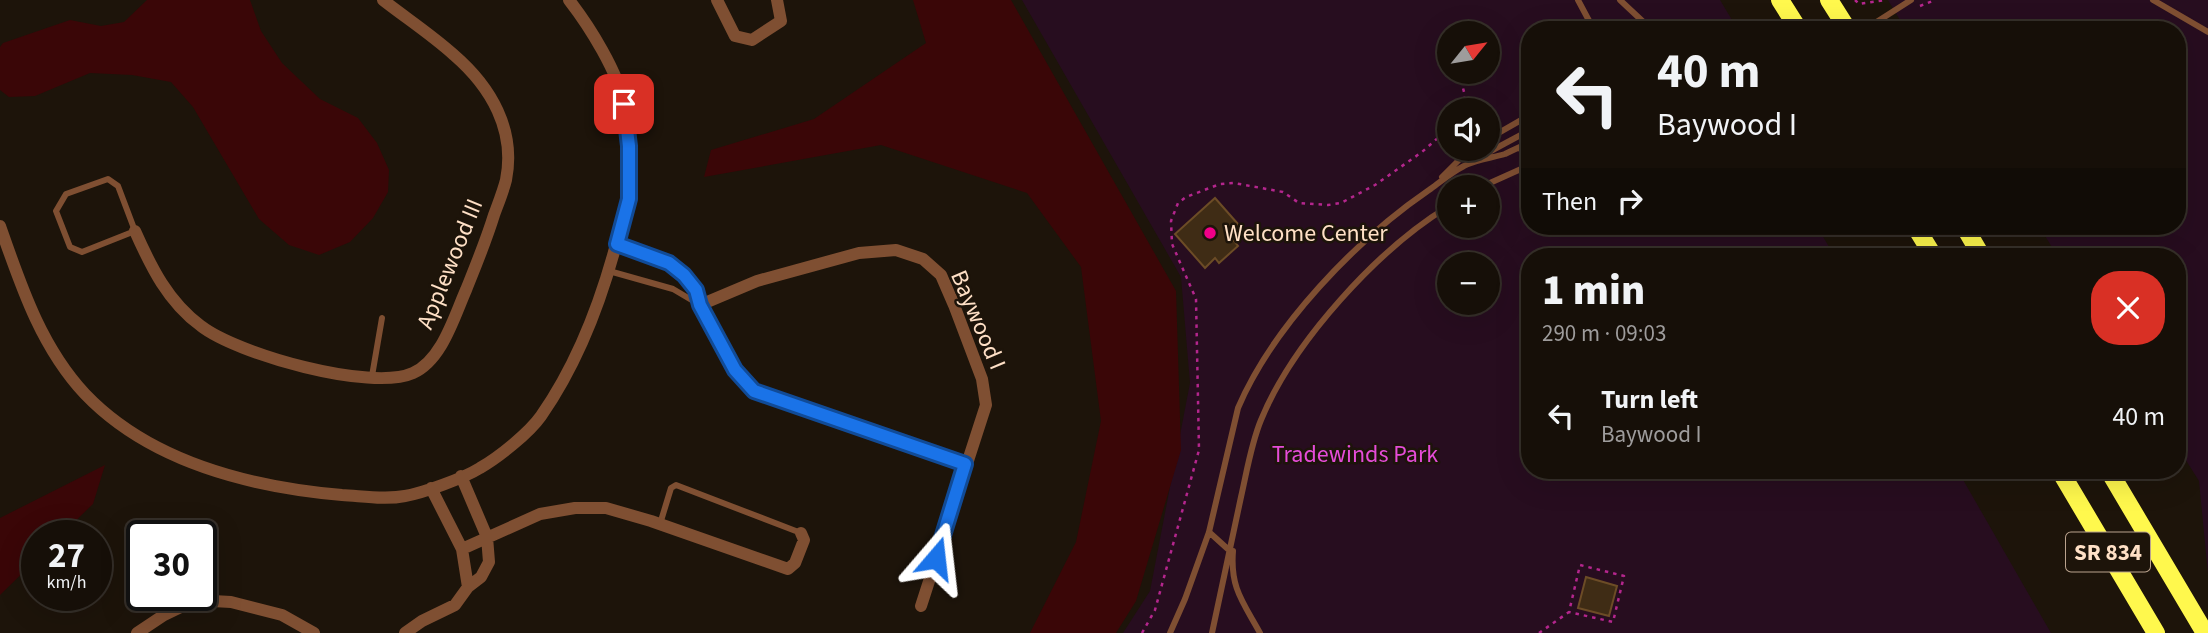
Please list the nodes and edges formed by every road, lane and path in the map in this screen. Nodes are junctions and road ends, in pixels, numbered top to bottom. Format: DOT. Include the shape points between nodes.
graph roads {
  1 [pos="569,0"];
  2 [pos="717,0"];
  3 [pos="776,0"];
  4 [pos="1577,0"];
  5 [pos="1620,0"];
  6 [pos="1780,0"];
  7 [pos="1829,0"];
  8 [pos="1855,0"];
  9 [pos="1886,0"];
  10 [pos="1912,0"];
  11 [pos="2153,0"];
  12 [pos="389,2"];
  13 [pos="1589,21"];
  14 [pos="1642,21"];
  15 [pos="1793,21"];
  16 [pos="1842,21"];
  17 [pos="1878,21"];
  18 [pos="2208,32"];
  19 [pos="1521,120"];
  20 [pos="1500,132"];
  21 [pos="1521,135"];
  22 [pos="1437,139"];
  23 [pos="1520,147"];
  24 [pos="1458,161"];
  25 [pos="1465,165"];
  26 [pos="1521,169"];
  27 [pos="1500,178"];
  28 [pos="1432,188"];
  29 [pos="1437,214"];
  30 [pos="0,226"];
  31 [pos="135,231"];
  32 [pos="617,244"];
  33 [pos="609,271"];
  34 [pos="700,305"];
  35 [pos="382,318"];
  36 [pos="372,376"];
  37 [pos="965,464"];
  38 [pos="461,476"];
  39 [pos="2065,479"];
  40 [pos="2114,479"];
  41 [pos="431,488"];
  42 [pos="660,524"];
  43 [pos="1235,526"];
  44 [pos="1209,532"];
  45 [pos="801,533"];
  46 [pos="487,537"];
  47 [pos="462,549"];
  48 [pos="1230,551"];
  49 [pos="468,587"];
  50 [pos="921,606"];
  51 [pos="1569,612"];
  52 [pos="137,633"];
  53 [pos="314,633"];
  54 [pos="405,633"];
  55 [pos="1142,633"];
  56 [pos="1170,633"];
  57 [pos="1212,633"];
  58 [pos="1260,633"];
  59 [pos="1539,633"];
  60 [pos="2156,633"];
  61 [pos="2205,633"];
  1 -- 32 [label="street" via="589,26 624,104 629,199"];
  2 -- 3 [label="street" via="735,36 752,40 781,21"];
  4 -- 13 [label="lane"];
  5 -- 14 [label="lane"];
  6 -- 15 [label="main road"];
  7 -- 16 [label="main road"];
  8 -- 9 [label="path" via="1859,4"];
  10 -- 17 [label="lane"];
  11 -- 18 [label="lane"];
  12 -- 36 [label="street, Applewood III" via="455,55 481,84 499,108 508,142 506,180 481,255 442,342 429,362 413,373"];
  19 -- 20 [label="lane"];
  21 -- 25 [label="lane"];
  22 -- 55 [label="path" via="1376,186 1341,203 1299,202 1283,192 1234,183 1220,184 1178,203 1171,221 1172,244 1196,299 1199,450 1155,610"];
  23 -- 25 [label="lane"];
  24 -- 28 [label="lane"];
  25 -- 28 [label="lane"];
  26 -- 27 [label="lane"];
  28 -- 44 [label="lane" via="1392,215 1351,254 1273,346 1238,408"];
  29 -- 43 [label="lane" via="1383,257 1322,320 1273,394 1254,442"];
  30 -- 41 [label="street" via="23,292 48,344 85,394 123,427 167,453 266,485 366,497 404,497"];
  31 -- 31 [label="lane, Applewood III" via="118,186 108,179 66,194 56,211 70,247 82,252"];
  31 -- 36 [label="street, Applewood III" via="170,297 200,326 262,355 344,375"];
  32 -- 33 [label="street"];
  32 -- 34 [label="lane" via="669,263 696,290"];
  33 -- 34 [label="lane" via="673,289"];
  33 -- 38 [label="street" via="566,376 539,419 479,469"];
  34 -- 37 [label="street" via="735,370 754,391"];
  34 -- 37 [label="street, Baywood I" via="757,281 859,253 897,250 923,259 941,275 982,379 986,405"];
  35 -- 36 [label="lane"];
  37 -- 50 [label="street, Baywood I"];
  38 -- 41 [label="street"];
  38 -- 46 [label="street"];
  39 -- 60 [label="main road, SR 834"];
  40 -- 61 [label="main road, SR 834"];
  41 -- 47 [label="street"];
  42 -- 45 [label="street" via="788,569 804,540"];
  42 -- 45 [label="lane" via="676,485"];
  42 -- 46 [label="street" via="606,508 575,508 540,514"];
  43 -- 48 [label="lane"];
  43 -- 58 [label="lane" via="1231,572"];
  44 -- 48 [label="lane"];
  44 -- 56 [label="lane"];
  46 -- 47 [label="street"];
  46 -- 49 [label="street" via="489,562 481,577"];
  47 -- 49 [label="street"];
  48 -- 57 [label="lane"];
  49 -- 54 [label="street" via="455,605"];
  51 -- 51 [label="path" via="1613,622 1624,576 1580,565"];
  51 -- 59 [label="path"];
  52 -- 53 [label="street" via="195,600 231,602 282,615"];
}
